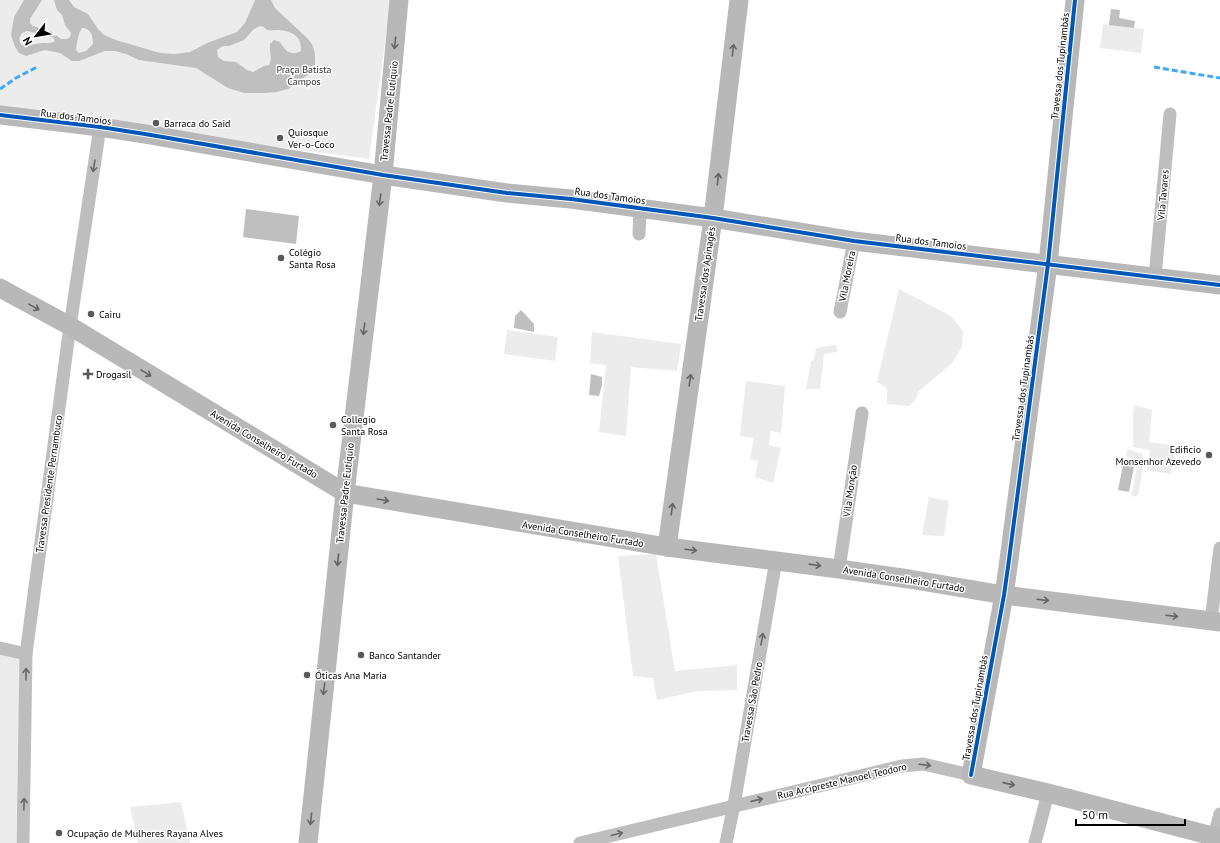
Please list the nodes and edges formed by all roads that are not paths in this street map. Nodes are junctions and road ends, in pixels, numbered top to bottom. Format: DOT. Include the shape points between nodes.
graph roads {
  1 [pos="400,0"];
  2 [pos="739,0"];
  3 [pos="1075,0"];
  4 [pos="1170,114"];
  5 [pos="0,115"];
  6 [pos="100,127"];
  7 [pos="383,175"];
  8 [pos="640,208"];
  9 [pos="713,218"];
  10 [pos="639,234"];
  11 [pos="854,241"];
  12 [pos="1048,264"];
  13 [pos="1155,276"];
  14 [pos="1220,284"];
  15 [pos="0,288"];
  16 [pos="840,312"];
  17 [pos="70,326"];
  18 [pos="862,413"];
  19 [pos="345,493"];
  20 [pos="667,547"];
  21 [pos="1220,548"];
  22 [pos="776,560"];
  23 [pos="839,569"];
  24 [pos="1004,595"];
  25 [pos="1216,622"];
  26 [pos="0,648"];
  27 [pos="26,654"];
  28 [pos="972,775"];
  29 [pos="1048,793"];
  30 [pos="734,805"];
  31 [pos="1220,814"];
  32 [pos="1217,837"];
  33 [pos="23,843"];
  34 [pos="308,843"];
  35 [pos="580,843"];
  36 [pos="726,843"];
  37 [pos="1035,843"];
  1 -- 7 [label="street, Travessa Padre Eutíquio, one-way"];
  9 -- 2 [label="street, Travessa dos Apinagés, one-way"];
  3 -- 12 [label="street, Travessa dos Tupinambás"];
  4 -- 13 [label="street, Vila Tavares"];
  5 -- 6 [label="street, Rua dos Tamoios"];
  6 -- 7 [label="street, Rua dos Tamoios"];
  6 -- 17 [label="street, Travessa Presidente Pernambuco, one-way"];
  7 -- 8 [label="street, Rua dos Tamoios" via="507,193"];
  7 -- 19 [label="street, Travessa Padre Eutíquio, one-way"];
  8 -- 9 [label="street, Rua dos Tamoios"];
  8 -- 10 [label="street"];
  9 -- 11 [label="street, Rua dos Tamoios"];
  20 -- 9 [label="street, Travessa dos Apinagés, one-way"];
  11 -- 12 [label="street, Rua dos Tamoios"];
  11 -- 16 [label="street, Vila Moreira"];
  12 -- 13 [label="street, Rua dos Tamoios"];
  12 -- 24 [label="street, Travessa dos Tupinambás"];
  13 -- 14 [label="street, Rua dos Tamoios"];
  15 -- 17 [label="street, Avenida Conselheiro Furtado, one-way"];
  17 -- 19 [label="street, Avenida Conselheiro Furtado, one-way"];
  17 -- 27 [label="street, Travessa Presidente Pernambuco"];
  18 -- 23 [label="street, Vila Monção"];
  19 -- 20 [label="street, Avenida Conselheiro Furtado, one-way"];
  19 -- 34 [label="street, Travessa Padre Eutíquio, one-way"];
  20 -- 22 [label="street, Avenida Conselheiro Furtado, one-way"];
  21 -- 25 [label="street"];
  22 -- 23 [label="street, Avenida Conselheiro Furtado, one-way"];
  30 -- 22 [label="street, Travessa São Pedro, one-way"];
  23 -- 24 [label="street, Avenida Conselheiro Furtado"];
  24 -- 25 [label="street, Avenida Conselheiro Furtado, one-way"];
  24 -- 28 [label="street, Travessa dos Tupinambás"];
  26 -- 27 [label="street"];
  33 -- 27 [label="street, Travessa Presidente Pernambuco, one-way"];
  28 -- 29 [label="street, Rua Arcipreste Manoel Teodoro, one-way"];
  30 -- 28 [label="street, Rua Arcipreste Manoel Teodoro, one-way" via="902,766 923,764"];
  29 -- 32 [label="street, Rua Arcipreste Manoel Teodoro"];
  29 -- 37 [label="street"];
  35 -- 30 [label="street, Rua Arcipreste Manoel Teodoro, one-way"];
  30 -- 36 [label="street, Travessa São Pedro"];
  31 -- 32 [label="street"];
}
